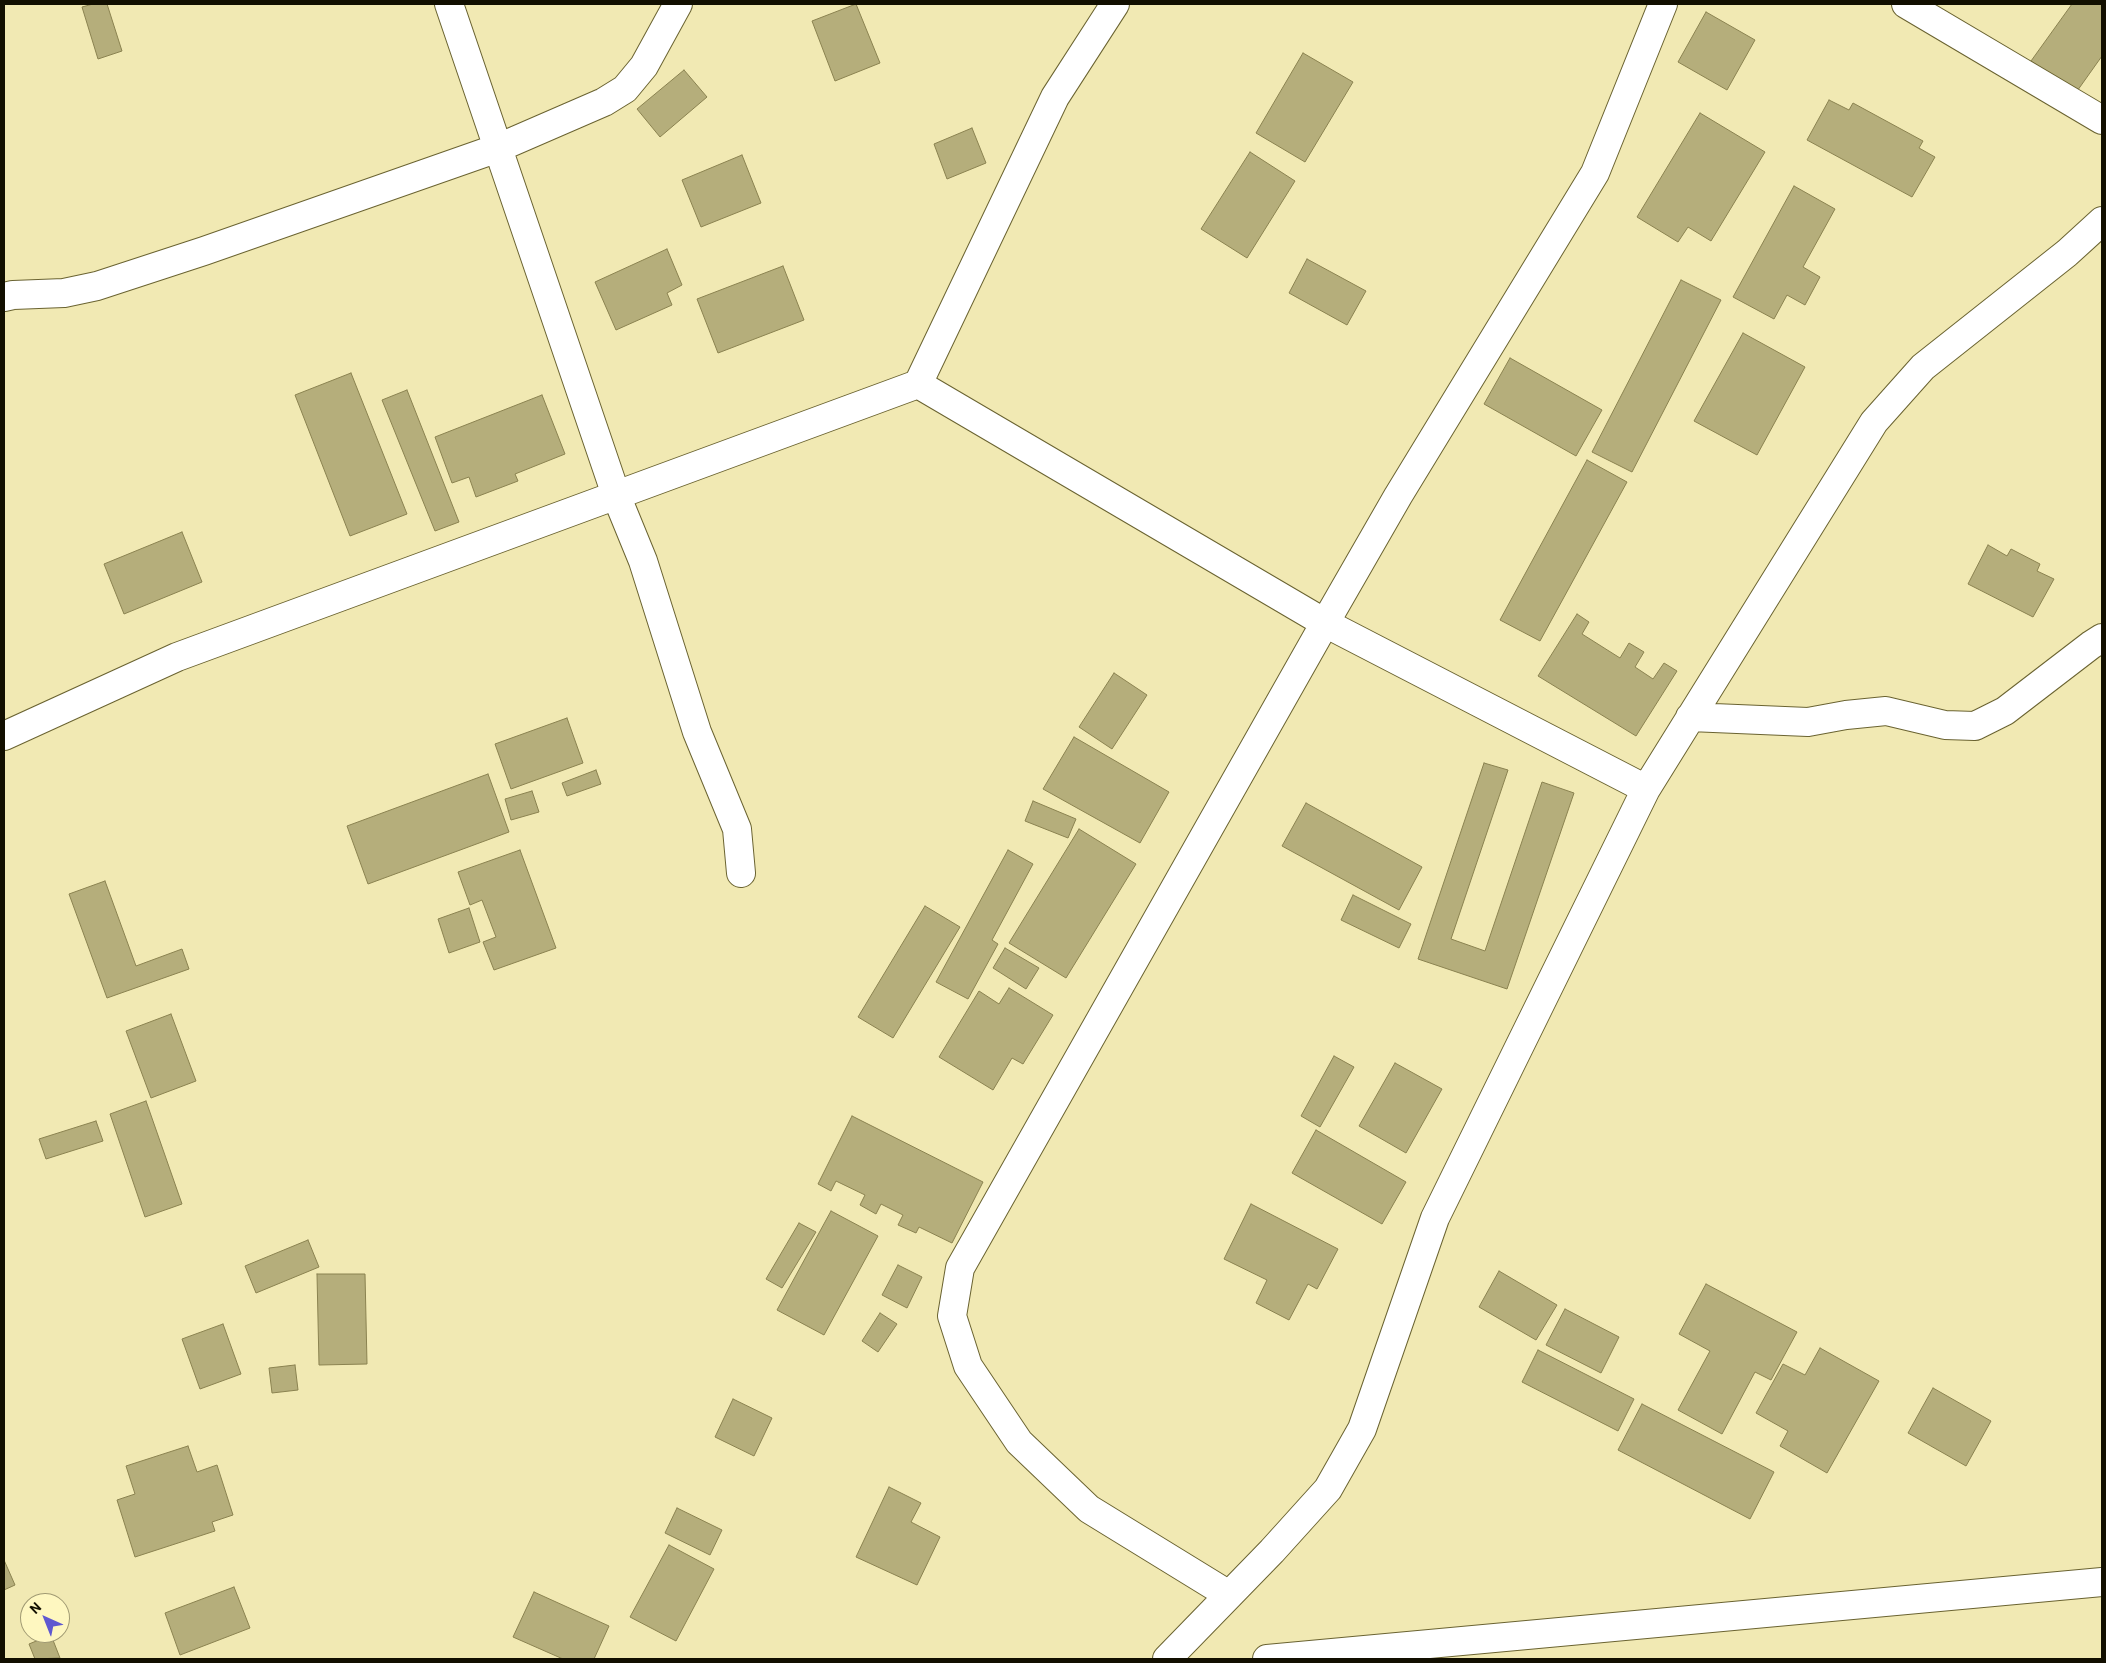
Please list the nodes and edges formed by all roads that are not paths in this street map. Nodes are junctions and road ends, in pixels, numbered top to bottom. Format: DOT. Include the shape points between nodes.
graph roads {
  1 [pos="449,4"];
  2 [pos="678,4"];
  3 [pos="1116,4"];
  4 [pos="1664,4"];
  5 [pos="1906,4"];
  6 [pos="2102,120"];
  7 [pos="498,148"];
  8 [pos="2102,221"];
  9 [pos="4,297"];
  10 [pos="918,384"];
  11 [pos="616,495"];
  12 [pos="1325,623"];
  13 [pos="2102,638"];
  14 [pos="1690,717"];
  15 [pos="4,736"];
  16 [pos="1646,789"];
  17 [pos="741,873"];
  18 [pos="2102,1582"];
  19 [pos="1229,1596"];
  20 [pos="1167,1659"];
  21 [pos="1267,1659"];
  1 -- 7 [label="street"];
  2 -- 7 [label="street" via="644,66 625,89 604,102"];
  3 -- 10 [label="street" via="1055,98"];
  4 -- 12 [label="street" via="1595,173 1398,496"];
  5 -- 6 [label="street"];
  7 -- 9 [label="street" via="97,286 64,293"];
  7 -- 11 [label="street"];
  8 -- 14 [label="street" via="2067,253 1923,367 1874,422"];
  10 -- 11 [label="street"];
  10 -- 12 [label="street"];
  11 -- 15 [label="street" via="177,657"];
  11 -- 17 [label="street" via="643,561 697,732 737,829"];
  12 -- 16 [label="street"];
  12 -- 19 [label="street" via="960,1268 952,1316 968,1366 1019,1442 1089,1509"];
  13 -- 14 [label="street" via="2005,711 1975,726 1945,725 1886,711 1846,714 1808,722"];
  14 -- 16 [label="street"];
  16 -- 19 [label="street" via="1434,1218 1362,1429 1328,1489"];
  18 -- 21 [label="street"];
  19 -- 20 [label="street"];
}
